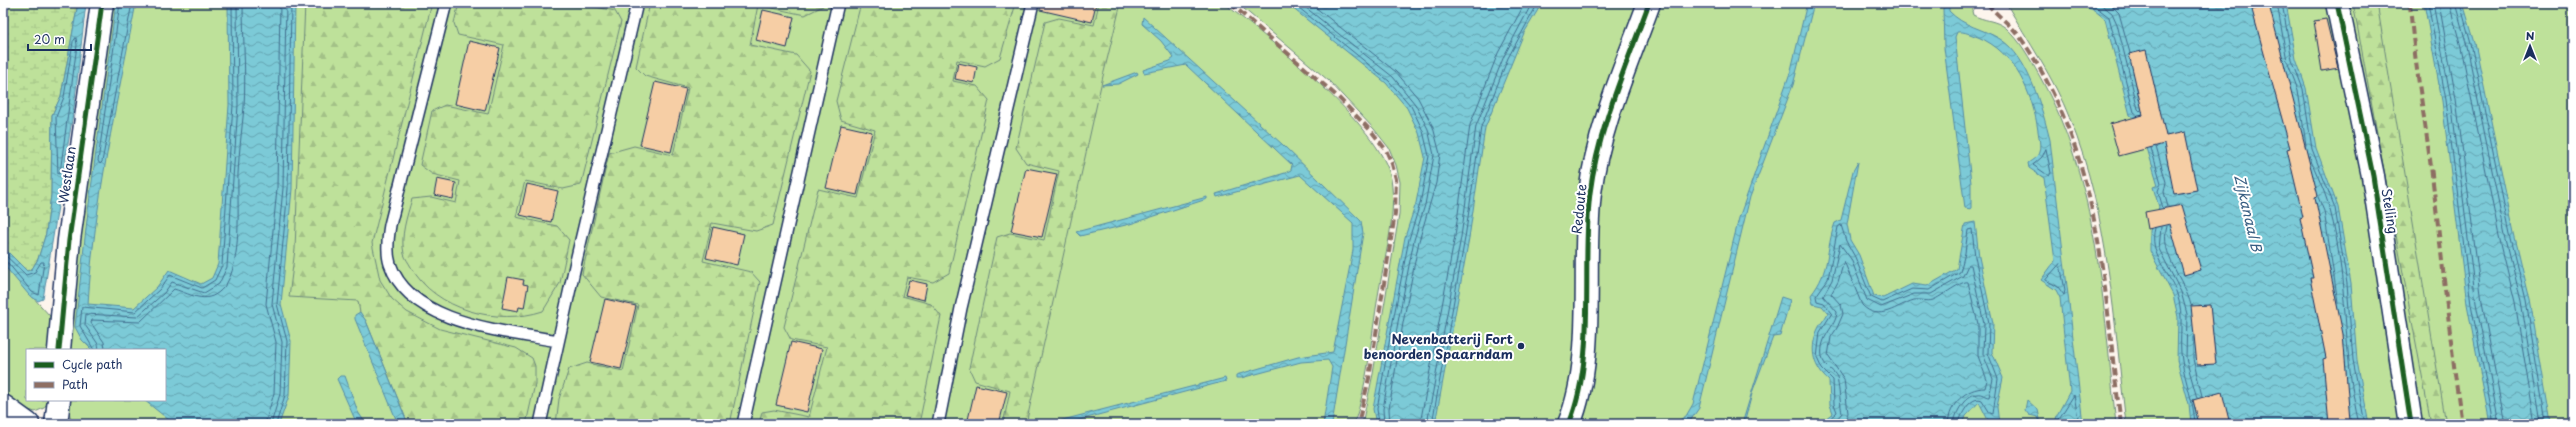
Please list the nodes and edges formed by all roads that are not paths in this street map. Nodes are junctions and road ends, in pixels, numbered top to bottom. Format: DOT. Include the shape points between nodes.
graph roads {
  1 [pos="102,3"];
  2 [pos="446,3"];
  3 [pos="637,3"];
  4 [pos="838,3"];
  5 [pos="1033,3"];
  6 [pos="1649,3"];
  7 [pos="2337,3"];
  8 [pos="558,341"];
  9 [pos="59,349"];
  10 [pos="59,401"];
  11 [pos="3,406"];
  12 [pos="28,424"];
  13 [pos="56,424"];
  14 [pos="540,424"];
  15 [pos="743,424"];
  16 [pos="938,424"];
  17 [pos="1569,424"];
  18 [pos="2411,424"];
  1 -- 9 [label="street, Westlaan" via="70,233"];
  2 -- 8 [label="lane" via="390,225 389,263 397,280 412,296 431,310 461,320"];
  3 -- 8 [label="lane"];
  4 -- 15 [label="lane"];
  5 -- 16 [label="lane" via="961,308"];
  6 -- 17 [label="street, Redoute" via="1610,114 1594,173 1587,232 1583,354 1579,388"];
  7 -- 18 [label="street, Stelling" via="2373,176"];
  8 -- 14 [label="lane"];
  10 -- 13 [label="street"];
  11 -- 12 [label="street"];
}
